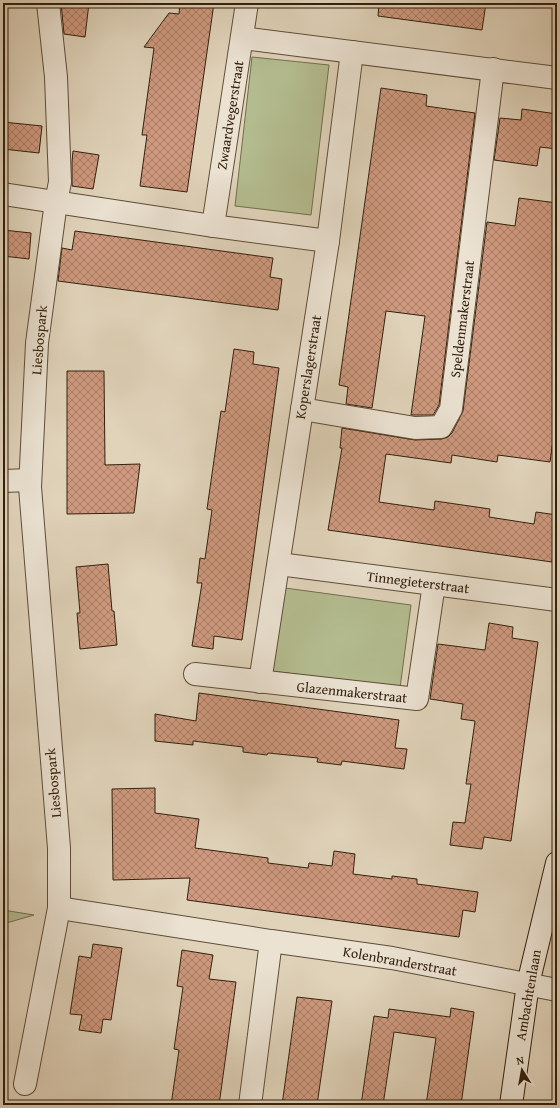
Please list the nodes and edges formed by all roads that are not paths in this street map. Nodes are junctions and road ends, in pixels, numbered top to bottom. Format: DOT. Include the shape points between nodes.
graph roads {
  1 [pos="48,3"];
  2 [pos="247,3"];
  3 [pos="242,38"];
  4 [pos="352,52"];
  5 [pos="493,69"];
  6 [pos="557,78"];
  7 [pos="3,194"];
  8 [pos="56,202"];
  9 [pos="213,226"];
  10 [pos="328,241"];
  11 [pos="302,409"];
  12 [pos="30,480"];
  13 [pos="3,481"];
  14 [pos="279,564"];
  15 [pos="434,584"];
  16 [pos="557,600"];
  17 [pos="195,674"];
  18 [pos="260,682"];
  19 [pos="557,863"];
  20 [pos="59,908"];
  21 [pos="271,941"];
  22 [pos="528,984"];
  23 [pos="557,990"];
  24 [pos="25,1084"];
  25 [pos="250,1105"];
  26 [pos="511,1105"];
  1 -- 8 [label="street, Liesbospark" via="56,76 60,182"];
  2 -- 3 [label="street, Zwaardvegerstraat"];
  3 -- 4 [label="street"];
  3 -- 9 [label="street, Zwaardvegerstraat"];
  4 -- 5 [label="street"];
  4 -- 10 [label="street, Koperslagerstraat"];
  5 -- 6 [label="street"];
  5 -- 11 [label="street, Speldenmakerstraat" via="451,409 441,427 415,428"];
  7 -- 8 [label="street"];
  8 -- 9 [label="street"];
  8 -- 12 [label="street, Liesbospark" via="37,343"];
  9 -- 10 [label="street"];
  10 -- 11 [label="street, Koperslagerstraat"];
  11 -- 14 [label="street, Koperslagerstraat"];
  12 -- 13 [label="street"];
  12 -- 20 [label="street, Liesbospark" via="59,848"];
  14 -- 15 [label="street, Tinnegieterstraat"];
  14 -- 18 [label="street, Koperslagerstraat"];
  15 -- 16 [label="street, Tinnegieterstraat"];
  15 -- 18 [label="street, Glazenmakerstraat" via="417,699"];
  17 -- 18 [label="street, Glazenmakerstraat"];
  19 -- 22 [label="street, Ambachtenlaan"];
  20 -- 21 [label="street, Kolenbranderstraat"];
  20 -- 24 [label="street, Liesbospark"];
  21 -- 22 [label="street, Kolenbranderstraat" via="392,958"];
  21 -- 25 [label="street"];
  22 -- 23 [label="street, Kolenbranderstraat"];
  22 -- 26 [label="street, Ambachtenlaan"];
}
